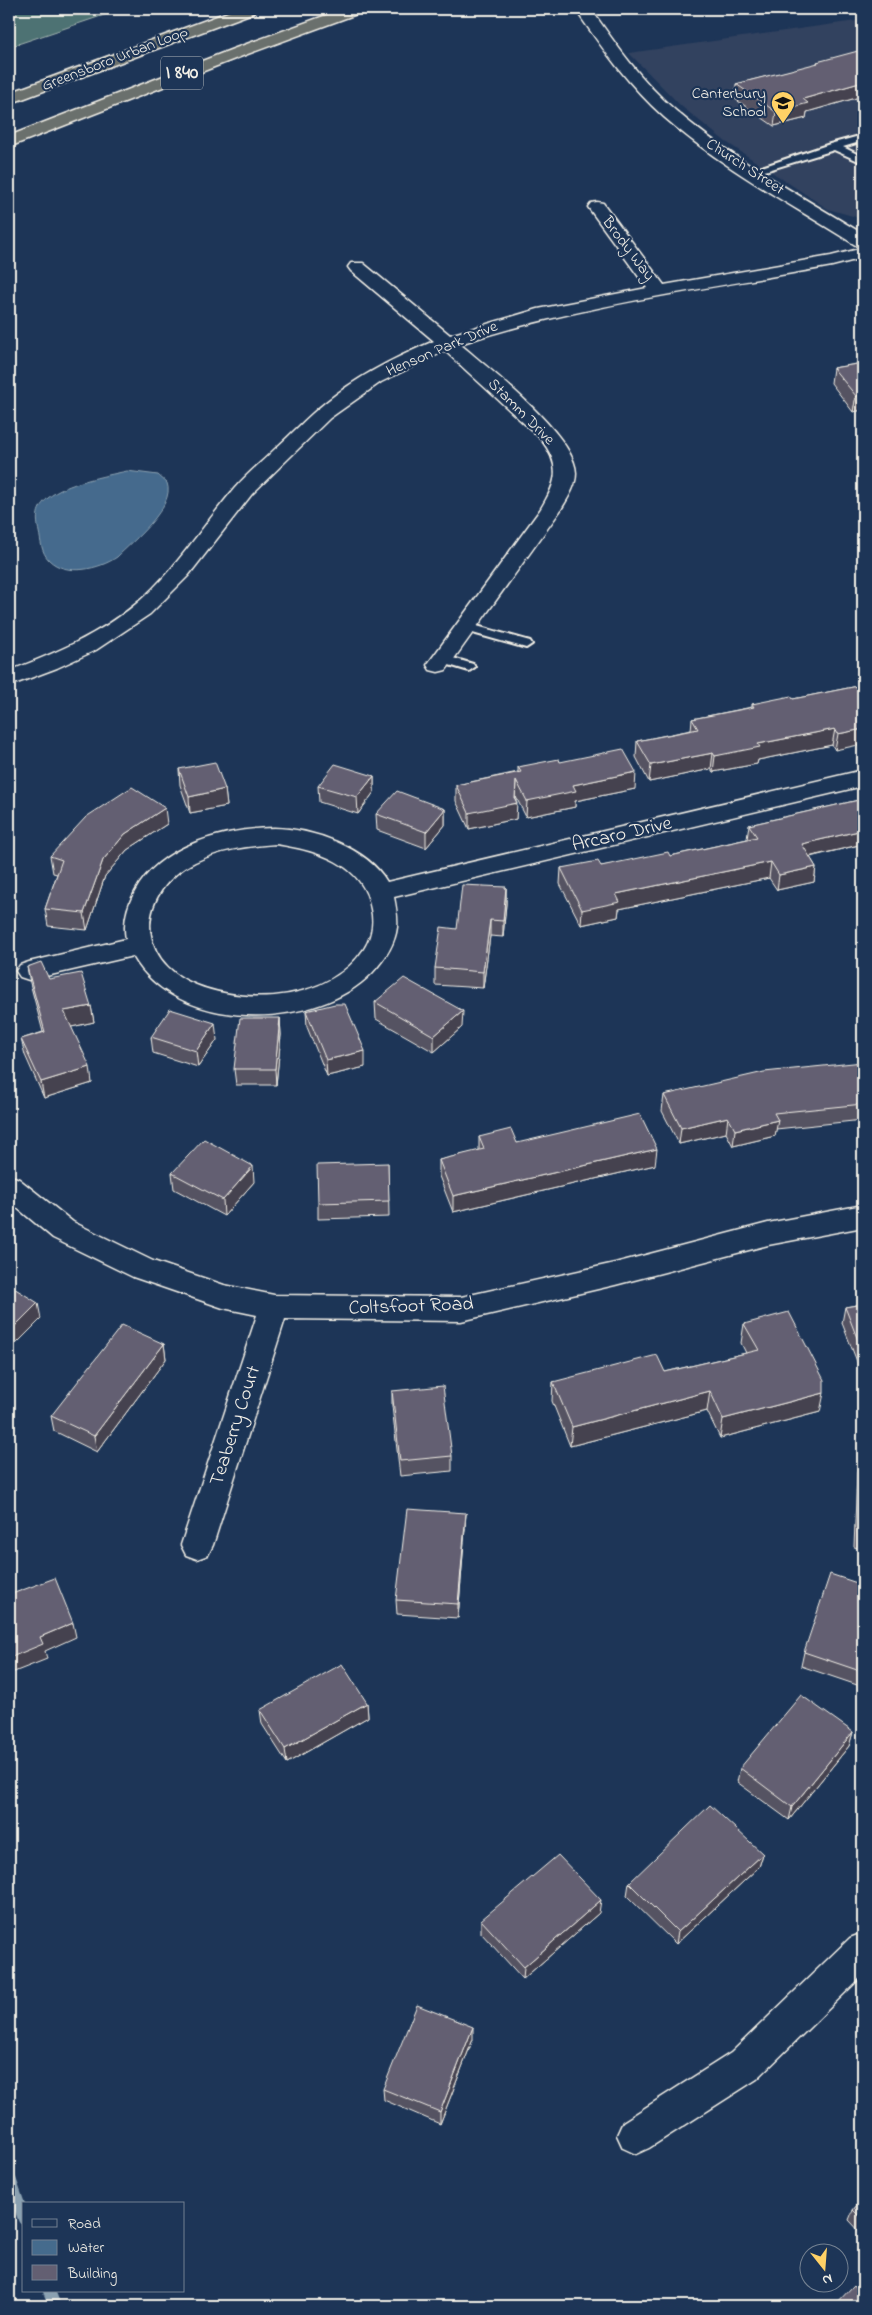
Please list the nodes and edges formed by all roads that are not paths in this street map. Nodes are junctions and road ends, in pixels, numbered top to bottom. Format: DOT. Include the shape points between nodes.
graph roads {
  1 [pos="250,9"];
  2 [pos="358,9"];
  3 [pos="583,9"];
  4 [pos="9,99"];
  5 [pos="863,138"];
  6 [pos="9,142"];
  7 [pos="833,146"];
  8 [pos="863,160"];
  9 [pos="752,172"];
  10 [pos="597,207"];
  11 [pos="828,220"];
  12 [pos="863,225"];
  13 [pos="863,242"];
  14 [pos="863,252"];
  15 [pos="357,267"];
  16 [pos="659,291"];
  17 [pos="449,343"];
  18 [pos="466,627"];
  19 [pos="526,644"];
  20 [pos="440,662"];
  21 [pos="469,667"];
  22 [pos="9,679"];
  23 [pos="863,778"];
  24 [pos="380,892"];
  25 [pos="140,945"];
  26 [pos="29,971"];
  27 [pos="9,1186"];
  28 [pos="863,1216"];
  29 [pos="274,1307"];
  30 [pos="197,1545"];
  31 [pos="863,1950"];
  32 [pos="636,2135"];
  1 -- 4 [label="highway, Greensboro Urban Loop / I 840"];
  2 -- 6 [label="highway, Greensboro Urban Loop / I 840" via="204,65"];
  3 -- 9 [label="street, Church Street" via="619,61 650,94 694,133"];
  5 -- 7 [label="lane"];
  7 -- 8 [label="lane"];
  7 -- 9 [label="lane"];
  9 -- 11 [label="street, Church Street"];
  10 -- 16 [label="street, Brody Way"];
  11 -- 12 [label="street"];
  11 -- 13 [label="street, Church Street"];
  14 -- 16 [label="street, Henson Park Drive" via="832,261"];
  15 -- 17 [label="street, Stamm Drive"];
  16 -- 17 [label="street, Henson Park Drive" via="609,298 534,315"];
  17 -- 18 [label="street, Stamm Drive" via="538,425 555,445 565,465 564,486 550,511"];
  17 -- 22 [label="street, Henson Park Drive" via="376,376 337,402 242,493 179,574 136,614 94,643"];
  18 -- 19 [label="lane"];
  18 -- 20 [label="street, Stamm Drive"];
  20 -- 21 [label="lane"];
  23 -- 24 [label="street, Arcaro Drive"];
  24 -- 25 [label="street" via="358,864 321,844 276,836 229,840 187,856 155,881 138,912"];
  24 -- 25 [label="street" via="386,924 372,957 340,984 296,1002 246,1006 198,997 161,975 148,961"];
  25 -- 26 [label="street"];
  27 -- 29 [label="street, Coltsfoot Road" via="63,1230 143,1269 222,1296"];
  28 -- 29 [label="street, Coltsfoot Road" via="768,1234 462,1309"];
  29 -- 30 [label="street, Teaberry Court"];
  31 -- 32 [label="street" via="744,2066"];
}
